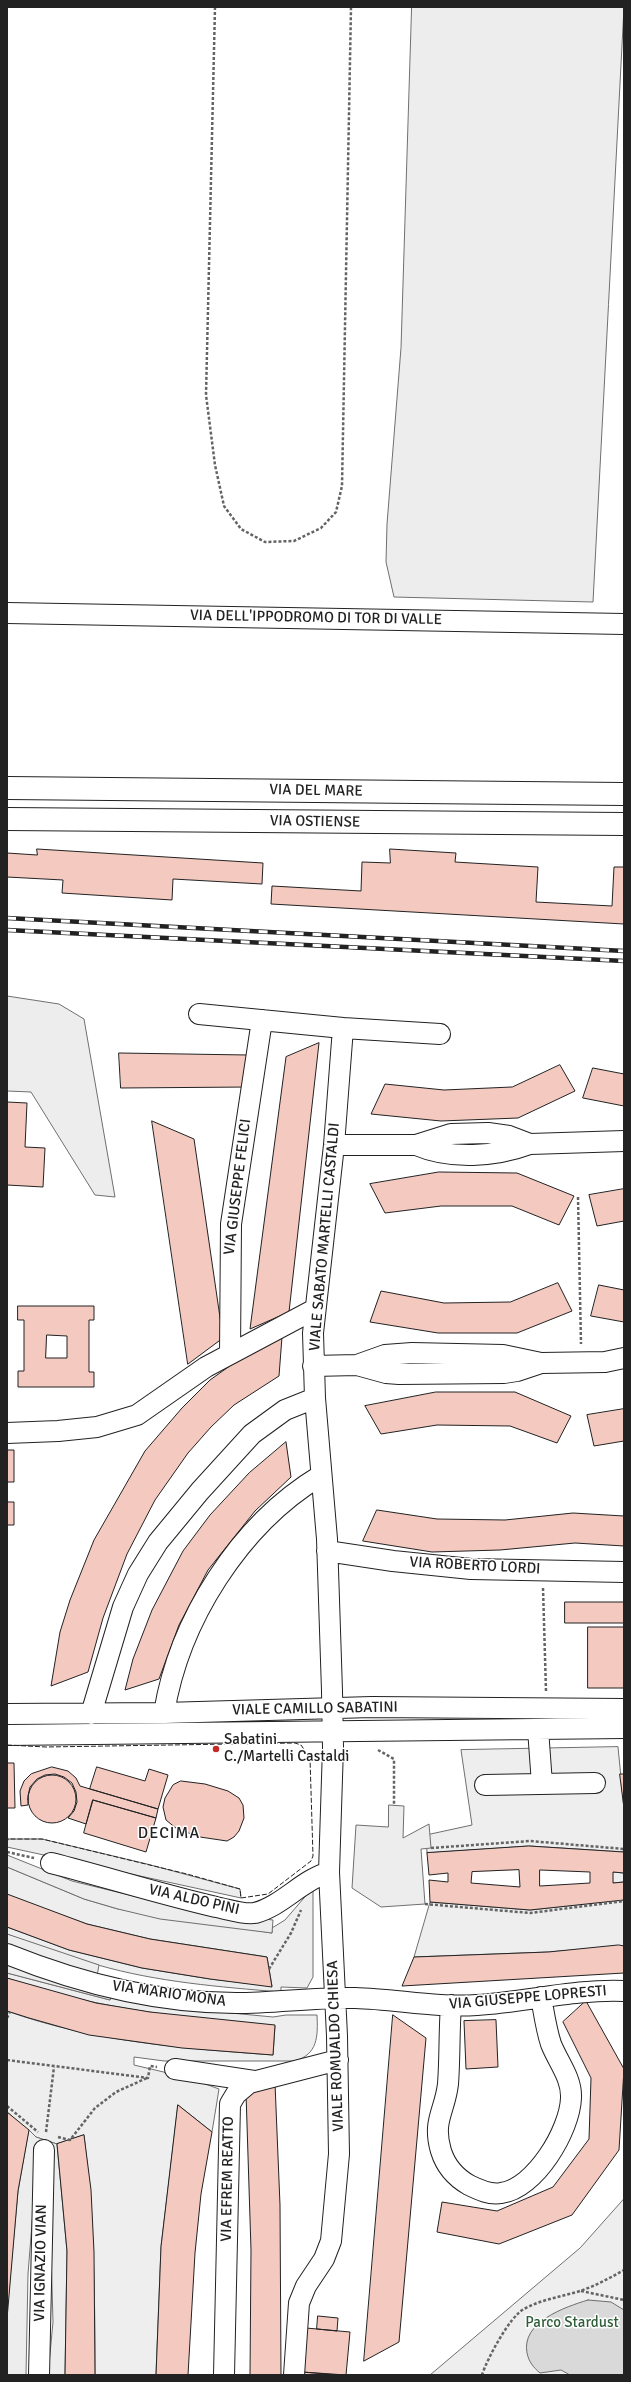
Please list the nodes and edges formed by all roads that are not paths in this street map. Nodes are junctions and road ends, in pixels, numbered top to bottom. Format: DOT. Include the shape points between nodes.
graph roads {
  1 [pos="7,613"];
  2 [pos="624,624"];
  3 [pos="7,788"];
  4 [pos="624,794"];
  5 [pos="7,819"];
  6 [pos="624,824"];
  7 [pos="199,1014"];
  8 [pos="262,1020"];
  9 [pos="343,1028"];
  10 [pos="440,1034"];
  11 [pos="624,1141"];
  12 [pos="334,1145"];
  13 [pos="315,1309"];
  14 [pos="230,1354"];
  15 [pos="618,1362"];
  16 [pos="313,1366"];
  17 [pos="315,1398"];
  18 [pos="7,1433"];
  19 [pos="320,1476"];
  20 [pos="327,1551"];
  21 [pos="624,1572"];
  22 [pos="333,1708"];
  23 [pos="624,1709"];
  24 [pos="164,1713"];
  25 [pos="7,1714"];
  26 [pos="91,1714"];
  27 [pos="624,1728"];
  28 [pos="538,1729"];
  29 [pos="333,1730"];
  30 [pos="7,1734"];
  31 [pos="595,1783"];
  32 [pos="542,1784"];
  33 [pos="485,1785"];
  34 [pos="51,1862"];
  35 [pos="329,1872"];
  36 [pos="7,1954"];
  37 [pos="624,1991"];
  38 [pos="540,1997"];
  39 [pos="336,1998"];
  40 [pos="451,2005"];
  41 [pos="338,2060"];
  42 [pos="175,2069"];
  43 [pos="254,2081"];
  44 [pos="45,2143"];
  45 [pos="39,2375"];
  46 [pos="224,2375"];
  47 [pos="294,2375"];
  1 -- 2 [label="street, VIA DELL'IPPODROMO DI TOR DI VALLE"];
  3 -- 4 [label="main road, VIA DEL MARE"];
  5 -- 6 [label="main road, VIA OSTIENSE"];
  7 -- 8 [label="street"];
  8 -- 9 [label="street"];
  8 -- 14 [label="street, VIA GIUSEPPE FELICI" via="231,1224"];
  9 -- 10 [label="street"];
  9 -- 12 [label="street, VIALE SABATO MARTELLI CASTALDI"];
  11 -- 12 [label="street" via="530,1144 494,1153 456,1154 437,1152 416,1145"];
  12 -- 13 [label="street, VIALE SABATO MARTELLI CASTALDI"];
  13 -- 14 [label="street"];
  13 -- 16 [label="street, VIALE SABATO MARTELLI CASTALDI"];
  14 -- 18 [label="street" via="200,1371 146,1410 127,1419 108,1425 73,1430"];
  15 -- 16 [label="street" via="541,1363 509,1372 399,1374 386,1374 357,1365"];
  16 -- 17 [label="street, VIALE SABATO MARTELLI CASTALDI"];
  17 -- 19 [label="street, VIALE SABATO MARTELLI CASTALDI"];
  17 -- 26 [label="street" via="285,1410 252,1434 158,1542 138,1574 123,1607"];
  19 -- 20 [label="street, VIALE SABATO MARTELLI CASTALDI"];
  19 -- 24 [label="street" via="263,1522 222,1574 184,1644"];
  20 -- 21 [label="street, VIA ROBERTO LORDI" via="471,1569"];
  20 -- 22 [label="street, VIALE SABATO MARTELLI CASTALDI"];
  22 -- 23 [label="street, VIALE CAMILLO SABATINI"];
  22 -- 24 [label="street, VIALE CAMILLO SABATINI"];
  22 -- 29 [label="street, VIALE ROMUALDO CHIESA"];
  24 -- 26 [label="street, VIALE CAMILLO SABATINI"];
  25 -- 26 [label="street, VIALE CAMILLO SABATINI"];
  27 -- 28 [label="street, VIALE CAMILLO SABATINI"];
  28 -- 29 [label="street, VIALE CAMILLO SABATINI"];
  28 -- 32 [label="street"];
  29 -- 30 [label="street, VIALE CAMILLO SABATINI"];
  29 -- 35 [label="street, VIALE ROMUALDO CHIESA"];
  31 -- 32 [label="street"];
  32 -- 33 [label="street"];
  34 -- 35 [label="street, VIA ALDO PINI" via="187,1900 250,1913 264,1909 307,1880"];
  35 -- 39 [label="street, VIALE ROMUALDO CHIESA"];
  36 -- 39 [label="street, VIA MARIO MONA" via="84,1981 191,2001 256,2003"];
  37 -- 38 [label="street, VIA GIUSEPPE LOPRESTI" via="582,1991"];
  38 -- 40 [label="street, VIA GIUSEPPE LOPRESTI" via="477,2005"];
  38 -- 40 [label="street" via="551,2043 569,2083 570,2104 556,2142 540,2166 520,2186 501,2193 484,2191 456,2177 441,2151 437,2124 448,2083"];
  39 -- 40 [label="street, VIA GIUSEPPE LOPRESTI"];
  39 -- 41 [label="street, VIALE ROMUALDO CHIESA"];
  41 -- 43 [label="street, VIA EFREM REATTO"];
  41 -- 47 [label="street, VIALE ROMUALDO CHIESA" via="339,2154 332,2235 324,2259 306,2286 299,2303"];
  42 -- 43 [label="street"];
  43 -- 46 [label="street, VIA EFREM REATTO" via="236,2094 229,2108"];
  44 -- 45 [label="street, VIA IGNAZIO VIAN"];
}
